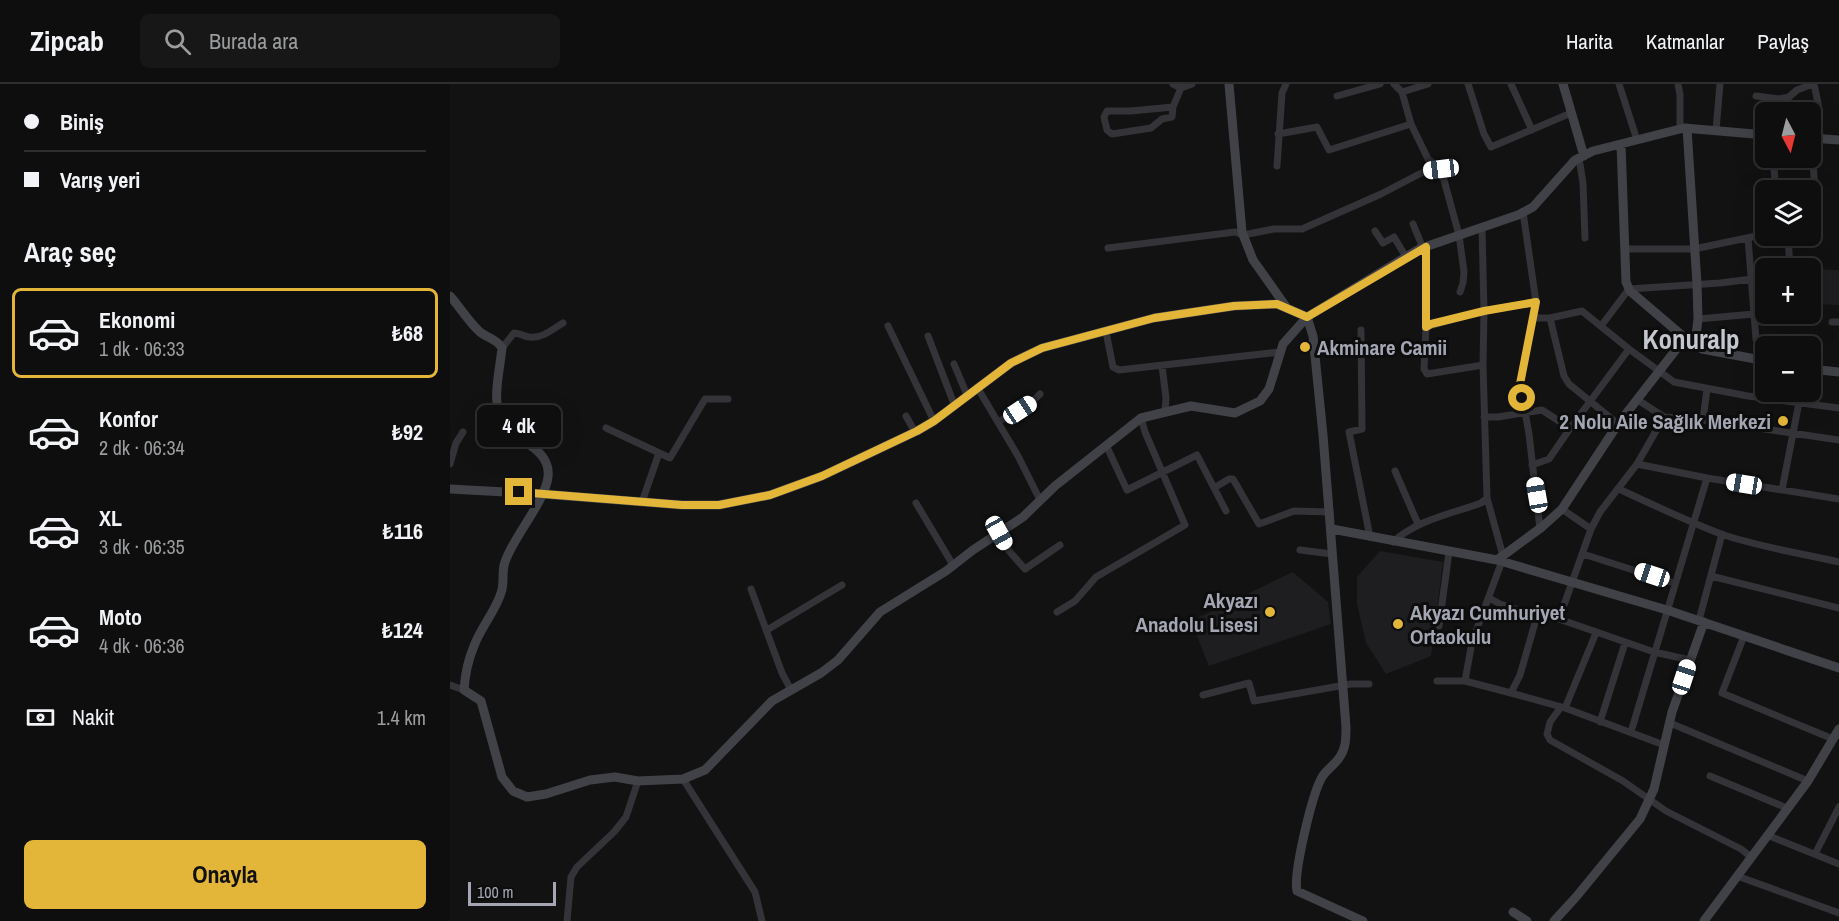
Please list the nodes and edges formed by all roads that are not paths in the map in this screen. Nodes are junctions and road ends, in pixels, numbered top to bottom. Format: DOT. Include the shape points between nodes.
graph roads {
  1 [pos="1173,84"];
  2 [pos="1192,84"];
  3 [pos="1229,84"];
  4 [pos="1286,84"];
  5 [pos="1380,84"];
  6 [pos="1394,84"];
  7 [pos="1428,84"];
  8 [pos="1468,84"];
  9 [pos="1511,84"];
  10 [pos="1563,84"];
  11 [pos="1619,84"];
  12 [pos="1678,84"];
  13 [pos="1720,84"];
  14 [pos="1813,84"];
  15 [pos="1182,88"];
  16 [pos="1402,92"];
  17 [pos="1337,96"];
  18 [pos="1756,96"];
  19 [pos="1818,102"];
  20 [pos="1173,107"];
  21 [pos="1570,113"];
  22 [pos="1411,124"];
  23 [pos="1683,129"];
  24 [pos="1532,130"];
  25 [pos="1716,130"];
  26 [pos="1278,134"];
  27 [pos="1755,134"];
  28 [pos="1821,139"];
  29 [pos="1637,140"];
  30 [pos="1839,141"];
  31 [pos="1621,144"];
  32 [pos="1581,157"];
  33 [pos="1454,165"];
  34 [pos="1276,166"];
  35 [pos="1441,169"];
  36 [pos="1523,212"];
  37 [pos="1413,224"];
  38 [pos="1482,227"];
  39 [pos="1375,231"];
  40 [pos="1243,235"];
  41 [pos="1460,235"];
  42 [pos="1755,236"];
  43 [pos="1585,238"];
  44 [pos="1748,238"];
  45 [pos="1425,247"];
  46 [pos="1108,248"];
  47 [pos="1625,249"];
  48 [pos="1694,249"];
  49 [pos="1406,257"];
  50 [pos="1752,279"];
  51 [pos="1697,284"];
  52 [pos="1629,289"];
  53 [pos="1460,292"];
  54 [pos="450,296"];
  55 [pos="1536,302"];
  56 [pos="1287,309"];
  57 [pos="1484,311"];
  58 [pos="1754,314"];
  59 [pos="1307,317"];
  60 [pos="1534,318"];
  61 [pos="1550,318"];
  62 [pos="1698,319"];
  63 [pos="563,323"];
  64 [pos="888,326"];
  65 [pos="1601,326"];
  66 [pos="1426,327"];
  67 [pos="1360,330"];
  68 [pos="1106,332"];
  69 [pos="928,336"];
  70 [pos="1756,336"];
  71 [pos="1685,338"];
  72 [pos="1695,344"];
  73 [pos="502,348"];
  74 [pos="1629,349"];
  75 [pos="1280,352"];
  76 [pos="1755,359"];
  77 [pos="954,364"];
  78 [pos="1483,365"];
  79 [pos="1162,366"];
  80 [pos="1821,370"];
  81 [pos="1658,371"];
  82 [pos="1839,372"];
  83 [pos="977,387"];
  84 [pos="1707,389"];
  85 [pos="1040,394"];
  86 [pos="967,395"];
  87 [pos="729,399"];
  88 [pos="1591,400"];
  89 [pos="1638,400"];
  90 [pos="954,404"];
  91 [pos="1799,404"];
  92 [pos="1839,408"];
  93 [pos="1165,412"];
  94 [pos="1525,412"];
  95 [pos="906,416"];
  96 [pos="1484,417"];
  97 [pos="1664,417"];
  98 [pos="1141,418"];
  99 [pos="1703,420"];
  100 [pos="934,421"];
  101 [pos="998,422"];
  102 [pos="1618,424"];
  103 [pos="1571,427"];
  104 [pos="606,428"];
  105 [pos="464,432"];
  106 [pos="915,432"];
  107 [pos="1791,433"];
  108 [pos="1839,440"];
  109 [pos="1106,445"];
  110 [pos="659,453"];
  111 [pos="450,464"];
  112 [pos="1637,464"];
  113 [pos="1532,465"];
  114 [pos="1395,471"];
  115 [pos="1162,472"];
  116 [pos="1707,478"];
  117 [pos="1214,488"];
  118 [pos="450,489"];
  119 [pos="1619,489"];
  120 [pos="1782,490"];
  121 [pos="542,494"];
  122 [pos="1487,498"];
  123 [pos="1839,499"];
  124 [pos="1040,500"];
  125 [pos="642,502"];
  126 [pos="916,503"];
  127 [pos="1562,509"];
  128 [pos="1226,510"];
  129 [pos="1329,513"];
  130 [pos="1694,522"];
  131 [pos="1418,525"];
  132 [pos="1332,529"];
  133 [pos="1540,529"];
  134 [pos="1591,529"];
  135 [pos="999,533"];
  136 [pos="1722,534"];
  137 [pos="1370,537"];
  138 [pos="1393,542"];
  139 [pos="1060,545"];
  140 [pos="1300,549"];
  141 [pos="1449,552"];
  142 [pos="1332,554"];
  143 [pos="1583,554"];
  144 [pos="1500,559"];
  145 [pos="1839,562"];
  146 [pos="953,565"];
  147 [pos="1711,576"];
  148 [pos="1572,581"];
  149 [pos="1674,583"];
  150 [pos="842,585"];
  151 [pos="751,589"];
  152 [pos="1489,598"];
  153 [pos="1839,608"];
  154 [pos="1667,610"];
  155 [pos="1057,612"];
  156 [pos="1537,616"];
  157 [pos="1559,619"];
  158 [pos="1702,621"];
  159 [pos="1439,626"];
  160 [pos="766,630"];
  161 [pos="1596,633"];
  162 [pos="1744,636"];
  163 [pos="1625,643"];
  164 [pos="1654,652"];
  165 [pos="1690,660"];
  166 [pos="1839,668"];
  167 [pos="1437,681"];
  168 [pos="1465,681"];
  169 [pos="1369,684"];
  170 [pos="450,685"];
  171 [pos="1344,685"];
  172 [pos="464,690"];
  173 [pos="791,690"];
  174 [pos="1511,693"];
  175 [pos="1203,695"];
  176 [pos="1563,708"];
  177 [pos="1600,722"];
  178 [pos="1670,723"];
  179 [pos="1839,729"];
  180 [pos="1631,732"];
  181 [pos="1833,739"];
  182 [pos="1664,745"];
  183 [pos="1710,776"];
  184 [pos="683,779"];
  185 [pos="638,781"];
  186 [pos="1808,781"];
  187 [pos="1649,799"];
  188 [pos="1839,807"];
  189 [pos="1788,808"];
  190 [pos="1767,836"];
  191 [pos="1815,854"];
  192 [pos="1751,858"];
  193 [pos="1839,864"];
  194 [pos="1737,876"];
  195 [pos="1513,912"];
  196 [pos="1839,913"];
  197 [pos="1705,919"];
  198 [pos="567,921"];
  199 [pos="762,921"];
  200 [pos="1363,921"];
  201 [pos="1527,921"];
  202 [pos="1554,921"];
  203 [pos="1717,921"];
  1 -- 15 [label="street"];
  2 -- 15 [label="street"];
  3 -- 40 [label="street"];
  4 -- 26 [label="street"];
  5 -- 17 [label="street"];
  6 -- 16 [label="street"];
  7 -- 16 [label="street"];
  8 -- 24 [label="street" via="1491,147"];
  9 -- 24 [label="street"];
  10 -- 21 [label="street"];
  11 -- 29 [label="street"];
  12 -- 23 [label="street"];
  13 -- 25 [label="street"];
  14 -- 18 [label="street" via="1789,97"];
  14 -- 19 [label="street"];
  15 -- 20 [label="street"];
  16 -- 22 [label="street"];
  20 -- 20 [label="street" via="1107,111 1107,130 1112,134 1151,128 1172,117"];
  21 -- 24 [label="street"];
  21 -- 32 [label="street"];
  22 -- 26 [label="street" via="1329,150 1317,127"];
  22 -- 35 [label="street" via="1428,159"];
  23 -- 25 [label="street"];
  23 -- 29 [label="street"];
  23 -- 48 [label="street"];
  25 -- 27 [label="street"];
  26 -- 34 [label="street"];
  28 -- 30 [label="street"];
  29 -- 31 [label="street"];
  31 -- 32 [label="street"];
  31 -- 47 [label="street"];
  32 -- 36 [label="street" via="1533,207"];
  32 -- 43 [label="street"];
  33 -- 35 [label="street"];
  35 -- 40 [label="street" via="1427,170 1302,229"];
  35 -- 41 [label="street"];
  36 -- 38 [label="street"];
  36 -- 55 [label="street"];
  37 -- 45 [label="street"];
  38 -- 41 [label="street"];
  38 -- 57 [label="street"];
  39 -- 49 [label="street" via="1383,243 1394,237"];
  40 -- 46 [label="street" via="1235,232"];
  40 -- 56 [label="street" via="1253,260"];
  41 -- 45 [label="street"];
  41 -- 53 [label="street" via="1464,272"];
  42 -- 44 [label="street"];
  44 -- 48 [label="street"];
  44 -- 50 [label="street"];
  45 -- 49 [label="street"];
  45 -- 66 [label="street"];
  47 -- 48 [label="street"];
  47 -- 52 [label="street"];
  48 -- 51 [label="street"];
  49 -- 59 [label="street"];
  50 -- 51 [label="street"];
  50 -- 58 [label="street"];
  51 -- 52 [label="street"];
  51 -- 62 [label="street"];
  52 -- 65 [label="street"];
  52 -- 71 [label="street"];
  54 -- 73 [label="street" via="481,333"];
  55 -- 57 [label="street"];
  55 -- 60 [label="street"];
  56 -- 59 [label="street"];
  56 -- 68 [label="street" via="1277,304 1234,306 1154,318"];
  57 -- 66 [label="street"];
  57 -- 78 [label="street"];
  58 -- 62 [label="street"];
  58 -- 70 [label="street"];
  59 -- 75 [label="street"];
  59 -- 129 [label="street" via="1313,336"];
  60 -- 61 [label="street"];
  60 -- 94 [label="street" via="1520,384"];
  61 -- 65 [label="street" via="1582,311"];
  61 -- 88 [label="street" via="1564,376"];
  62 -- 72 [label="street"];
  63 -- 73 [label="street" via="537,337 514,333"];
  64 -- 100 [label="street"];
  65 -- 74 [label="street"];
  66 -- 78 [label="street" via="1427,374"];
  67 -- 137 [label="street" via="1362,429 1349,432"];
  68 -- 79 [label="street" via="1113,368"];
  68 -- 83 [label="street" via="1042,348 1011,363"];
  69 -- 90 [label="street"];
  71 -- 72 [label="street"];
  71 -- 81 [label="street"];
  72 -- 76 [label="street" via="1702,349"];
  73 -- 121 [label="street" via="498,411 513,432 545,459 549,474"];
  74 -- 81 [label="street"];
  74 -- 88 [label="street"];
  75 -- 79 [label="street"];
  75 -- 93 [label="street" via="1269,389 1260,401 1235,413 1191,406"];
  77 -- 86 [label="street"];
  78 -- 96 [label="street"];
  79 -- 93 [label="street"];
  80 -- 82 [label="street"];
  81 -- 84 [label="street" via="1674,382"];
  81 -- 89 [label="street"];
  83 -- 86 [label="street"];
  83 -- 101 [label="street"];
  84 -- 91 [label="street"];
  84 -- 99 [label="street"];
  85 -- 101 [label="street"];
  86 -- 90 [label="street"];
  87 -- 110 [label="street" via="705,399 670,458"];
  88 -- 102 [label="street"];
  88 -- 103 [label="street"];
  89 -- 97 [label="street"];
  89 -- 102 [label="street"];
  90 -- 100 [label="street"];
  91 -- 92 [label="street"];
  91 -- 107 [label="street"];
  93 -- 98 [label="street"];
  94 -- 96 [label="street"];
  94 -- 103 [label="street" via="1542,410"];
  94 -- 113 [label="street"];
  95 -- 106 [label="street"];
  96 -- 122 [label="street"];
  97 -- 99 [label="street"];
  97 -- 112 [label="street"];
  98 -- 109 [label="street"];
  98 -- 115 [label="street"];
  99 -- 107 [label="street"];
  100 -- 106 [label="street"];
  101 -- 124 [label="street"];
  102 -- 127 [label="street"];
  103 -- 113 [label="street" via="1549,459"];
  104 -- 110 [label="street"];
  105 -- 111 [label="street"];
  106 -- 125 [label="street" via="822,476 770,495 719,505"];
  107 -- 108 [label="street"];
  107 -- 120 [label="street"];
  109 -- 115 [label="street" via="1127,490"];
  109 -- 124 [label="street"];
  110 -- 125 [label="street"];
  112 -- 116 [label="street"];
  112 -- 119 [label="street"];
  113 -- 133 [label="street"];
  114 -- 131 [label="street"];
  115 -- 117 [label="street" via="1197,455"];
  115 -- 155 [label="street" via="1185,525 1096,577 1075,601"];
  116 -- 120 [label="street"];
  116 -- 130 [label="street"];
  117 -- 128 [label="street"];
  117 -- 129 [label="street" via="1233,479 1259,524 1294,511"];
  118 -- 121 [label="street"];
  119 -- 130 [label="street"];
  119 -- 134 [label="street"];
  120 -- 123 [label="street"];
  121 -- 125 [label="street"];
  121 -- 172 [label="street" via="504,563 501,594 474,645"];
  122 -- 131 [label="street"];
  122 -- 144 [label="street"];
  124 -- 135 [label="street" via="1023,518"];
  126 -- 146 [label="street"];
  127 -- 133 [label="street"];
  127 -- 134 [label="street"];
  129 -- 132 [label="street"];
  130 -- 136 [label="street"];
  130 -- 149 [label="street"];
  131 -- 138 [label="street"];
  132 -- 137 [label="street"];
  132 -- 142 [label="street"];
  133 -- 144 [label="street"];
  134 -- 143 [label="street"];
  135 -- 139 [label="street" via="1025,569"];
  135 -- 146 [label="street"];
  136 -- 145 [label="street"];
  136 -- 147 [label="street"];
  137 -- 138 [label="street"];
  138 -- 141 [label="street"];
  140 -- 142 [label="street"];
  141 -- 144 [label="street"];
  141 -- 159 [label="street"];
  142 -- 171 [label="street"];
  143 -- 148 [label="street"];
  143 -- 149 [label="street"];
  144 -- 148 [label="street"];
  144 -- 152 [label="street"];
  146 -- 173 [label="street" via="880,612 838,660"];
  147 -- 153 [label="street"];
  147 -- 158 [label="street"];
  148 -- 154 [label="street"];
  148 -- 157 [label="street"];
  149 -- 154 [label="street"];
  150 -- 160 [label="street"];
  151 -- 160 [label="street"];
  152 -- 156 [label="street"];
  152 -- 168 [label="street" via="1472,642"];
  154 -- 158 [label="street"];
  154 -- 164 [label="street"];
  156 -- 157 [label="street"];
  156 -- 174 [label="street"];
  157 -- 161 [label="street"];
  158 -- 162 [label="street"];
  158 -- 165 [label="street"];
  160 -- 173 [label="street"];
  161 -- 163 [label="street"];
  161 -- 176 [label="street"];
  162 -- 166 [label="street"];
  162 -- 181 [label="street" via="1722,693"];
  163 -- 164 [label="street"];
  163 -- 177 [label="street"];
  164 -- 165 [label="street"];
  164 -- 180 [label="street"];
  165 -- 178 [label="street"];
  167 -- 168 [label="street"];
  168 -- 174 [label="street"];
  169 -- 171 [label="street"];
  170 -- 172 [label="street"];
  171 -- 175 [label="street" via="1254,701 1249,683"];
  171 -- 200 [label="street" via="1346,746 1321,777 1315,792 1295,883 1297,891"];
  172 -- 185 [label="street" via="481,701 502,777 513,791 527,797 590,780 615,777"];
  173 -- 184 [label="street" via="772,701 705,770"];
  174 -- 176 [label="street"];
  176 -- 177 [label="street"];
  176 -- 187 [label="street" via="1550,722 1546,734 1550,740"];
  177 -- 180 [label="street"];
  178 -- 182 [label="street"];
  178 -- 186 [label="street"];
  179 -- 181 [label="street"];
  180 -- 182 [label="street"];
  181 -- 186 [label="street"];
  182 -- 187 [label="street"];
  183 -- 189 [label="street"];
  184 -- 185 [label="street"];
  184 -- 199 [label="street" via="755,892"];
  185 -- 198 [label="street" via="626,817 577,867 572,877"];
  186 -- 189 [label="street"];
  187 -- 192 [label="street" via="1742,849"];
  187 -- 202 [label="street" via="1640,819"];
  188 -- 191 [label="street"];
  189 -- 190 [label="street"];
  190 -- 191 [label="street"];
  190 -- 192 [label="street"];
  191 -- 193 [label="street"];
  192 -- 194 [label="street"];
  194 -- 196 [label="street"];
  194 -- 197 [label="street"];
  195 -- 201 [label="street"];
  197 -- 203 [label="street"];
}
